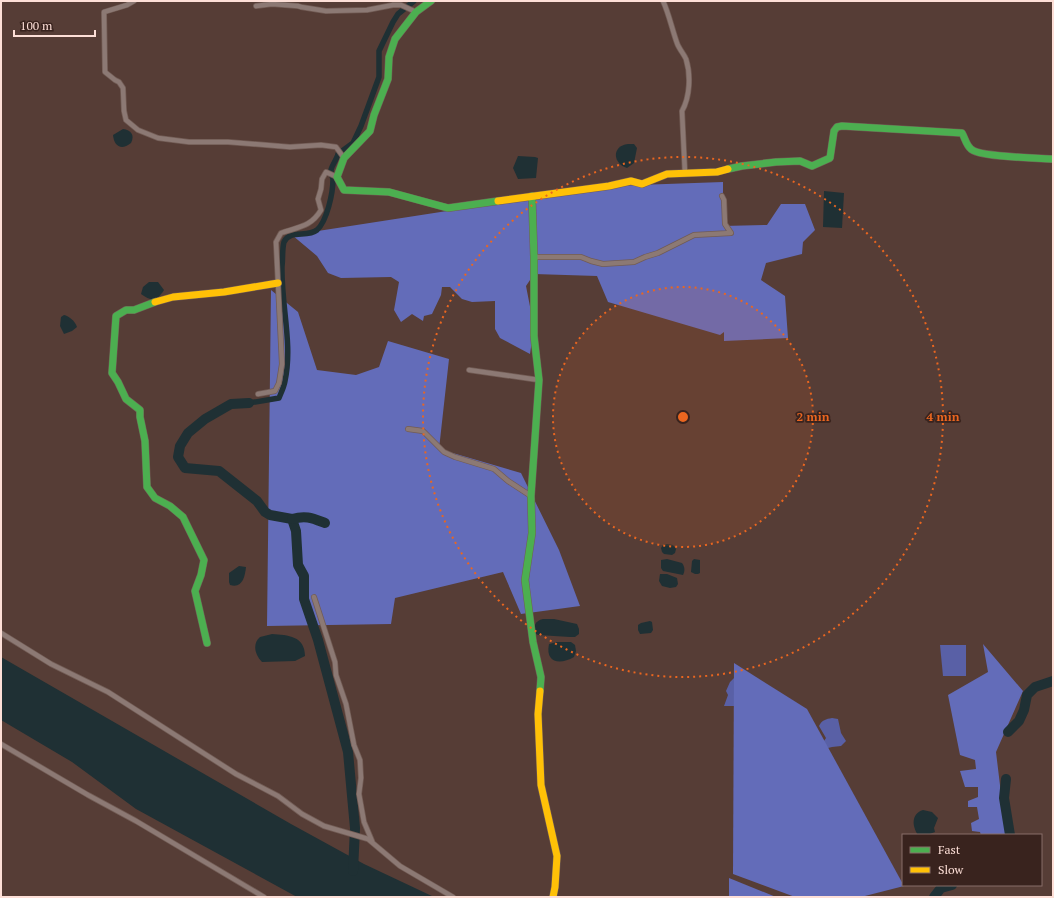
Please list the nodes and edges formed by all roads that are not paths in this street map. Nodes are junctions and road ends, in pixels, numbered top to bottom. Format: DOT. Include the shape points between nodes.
graph roads {
  1 [pos="134,1"];
  2 [pos="431,1"];
  3 [pos="663,1"];
  4 [pos="256,6"];
  5 [pos="415,11"];
  6 [pos="344,158"];
  7 [pos="1053,159"];
  8 [pos="685,174"];
  9 [pos="337,177"];
  10 [pos="532,196"];
  11 [pos="722,196"];
  12 [pos="534,257"];
  13 [pos="278,283"];
  14 [pos="469,370"];
  15 [pos="539,380"];
  16 [pos="258,394"];
  17 [pos="408,429"];
  18 [pos="531,496"];
  19 [pos="314,597"];
  20 [pos="1,633"];
  21 [pos="207,642"];
  22 [pos="1,744"];
  23 [pos="373,842"];
  24 [pos="264,897"];
  25 [pos="453,897"];
  26 [pos="553,897"];
  1 -- 6 [label="street" via="104,12 105,72 123,88 126,120 138,130 158,138 189,142 336,147"];
  2 -- 5 [label="street"];
  3 -- 8 [label="street" via="677,45 687,65 689,89 682,111"];
  4 -- 5 [label="street" via="272,4 326,11 367,10 401,5"];
  5 -- 6 [label="street" via="395,39 389,57 388,79 370,131"];
  6 -- 9 [label="street"];
  7 -- 8 [label="street" via="976,152 970,149 962,133 842,126 837,127 834,132 830,158 812,166 800,161 776,162 717,172"];
  8 -- 10 [label="street" via="667,174 642,184 631,181"];
  9 -- 10 [label="street" via="344,190 390,192 448,208"];
  9 -- 13 [label="street" via="326,172 322,178 318,199 321,210 316,219 281,233 276,242"];
  10 -- 12 [label="street"];
  11 -- 12 [label="street" via="725,224 731,233 694,235 658,254 645,256 634,262 603,264 581,256"];
  12 -- 15 [label="street" via="534,336"];
  13 -- 16 [label="street" via="282,364 279,383 275,390"];
  13 -- 21 [label="street" via="173,298 126,310 116,316 112,373 126,398 140,410 145,441 147,487 155,498 183,517 204,560 195,591"];
  14 -- 15 [label="street"];
  15 -- 18 [label="street"];
  17 -- 18 [label="street" via="423,431 444,452 494,469"];
  18 -- 26 [label="street" via="532,533 525,580 533,642 541,677 538,714 540,785 557,856"];
  19 -- 23 [label="street" via="335,662 336,675 360,760 359,794 364,822"];
  20 -- 23 [label="street" via="51,664 108,692 236,774 278,796 302,814 324,826"];
  22 -- 24 [label="street"];
  23 -- 25 [label="street" via="400,866"];
}
